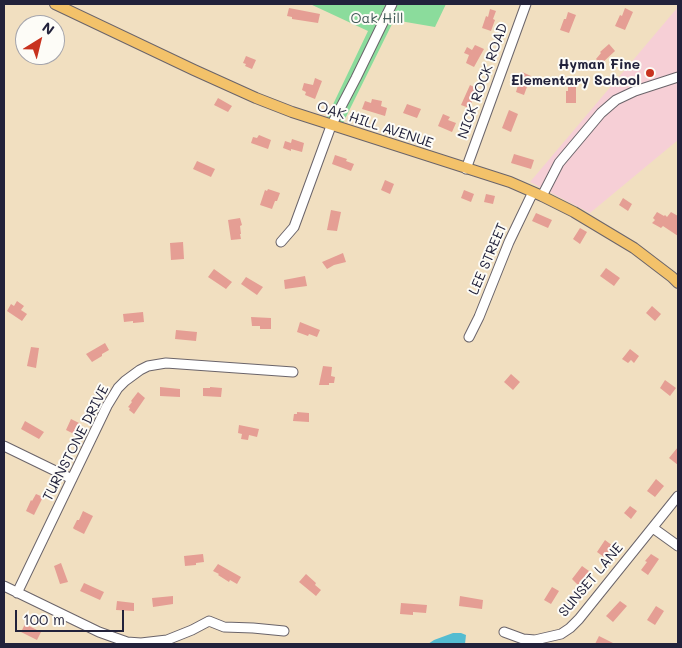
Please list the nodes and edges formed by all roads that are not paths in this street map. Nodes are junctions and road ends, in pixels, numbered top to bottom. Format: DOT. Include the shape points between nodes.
graph roads {
  1 [pos="55,4"];
  2 [pos="392,4"];
  3 [pos="526,4"];
  4 [pos="678,77"];
  5 [pos="331,126"];
  6 [pos="466,169"];
  7 [pos="537,194"];
  8 [pos="281,242"];
  9 [pos="678,283"];
  10 [pos="469,337"];
  11 [pos="293,372"];
  12 [pos="4,446"];
  13 [pos="72,479"];
  14 [pos="678,496"];
  15 [pos="653,528"];
  16 [pos="678,546"];
  17 [pos="4,586"];
  18 [pos="17,593"];
  19 [pos="284,631"];
  20 [pos="504,632"];
  1 -- 5 [label="main road, OAK HILL AVENUE" via="240,91"];
  2 -- 5 [label="street"];
  3 -- 6 [label="street, NICK ROCK ROAD"];
  4 -- 7 [label="street, LEE STREET" via="635,90 616,100 601,113"];
  5 -- 6 [label="main road, OAK HILL AVENUE"];
  5 -- 8 [label="street" via="294,227"];
  6 -- 7 [label="main road, OAK HILL AVENUE"];
  7 -- 9 [label="main road, OAK HILL AVENUE" via="634,248"];
  7 -- 10 [label="street, LEE STREET" via="510,242"];
  11 -- 13 [label="street, TURNSTONE DRIVE" via="166,363 148,366 125,381 112,396"];
  12 -- 13 [label="street"];
  13 -- 18 [label="street, TURNSTONE DRIVE"];
  14 -- 15 [label="street, SUNSET LANE"];
  15 -- 16 [label="street"];
  15 -- 20 [label="street, SUNSET LANE" via="570,628 561,634 535,640"];
  17 -- 18 [label="street"];
  18 -- 19 [label="street" via="98,632 127,642 167,640 208,621 224,627"];
}
